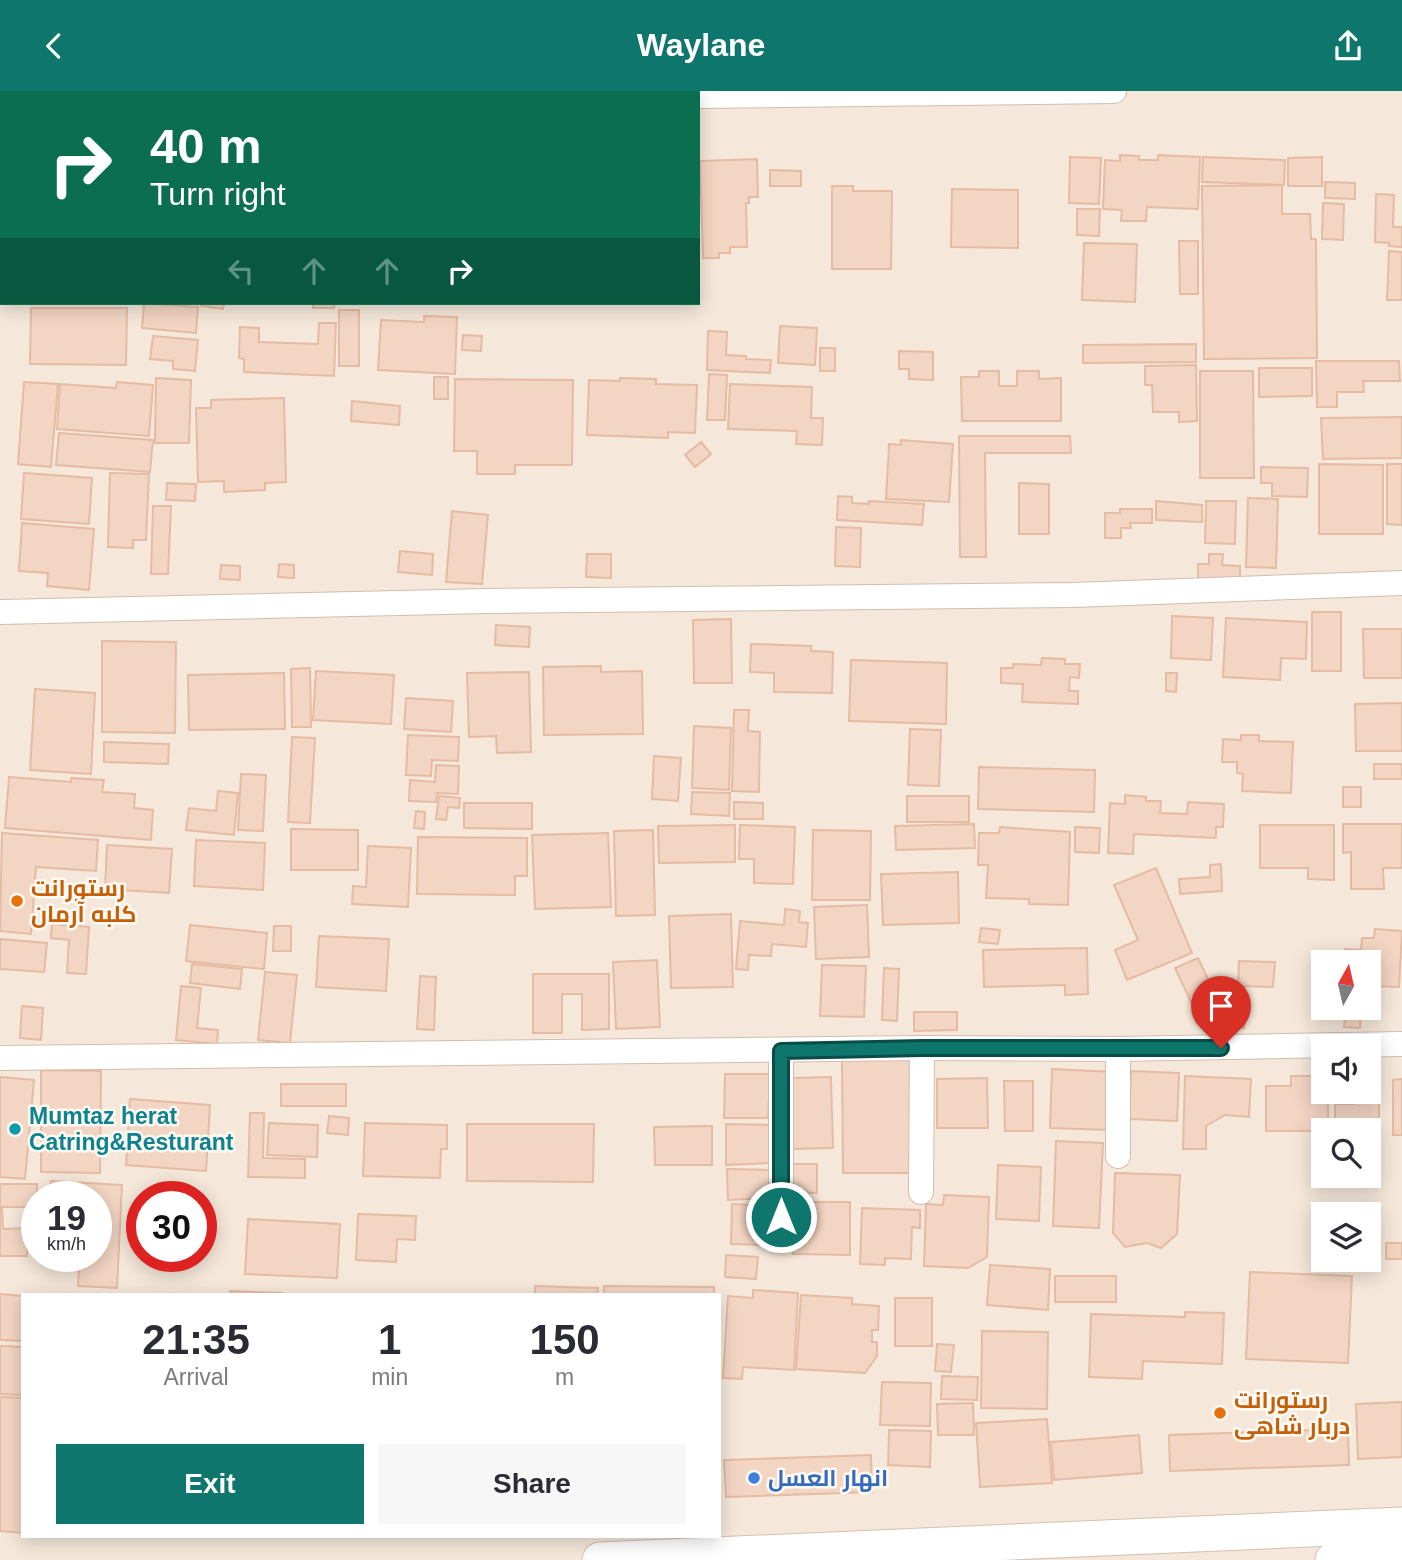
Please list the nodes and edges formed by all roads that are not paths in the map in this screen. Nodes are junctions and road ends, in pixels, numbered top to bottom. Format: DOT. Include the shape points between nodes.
graph roads {
  1 [pos="1114,91"];
  2 [pos="700,96"];
  3 [pos="1402,583"];
  4 [pos="0,612"];
  5 [pos="1402,1044"];
  6 [pos="922,1048"];
  7 [pos="1118,1049"];
  8 [pos="781,1051"];
  9 [pos="0,1058"];
  10 [pos="1118,1156"];
  11 [pos="921,1192"];
  12 [pos="781,1217"];
  13 [pos="1402,1525"];
  14 [pos="1292,1545"];
  15 [pos="1402,1556"];
  16 [pos="600,1560"];
  17 [pos="1333,1560"];
  1 -- 2 [label="street"];
  3 -- 4 [label="street" via="1073,596 485,601"];
  5 -- 7 [label="street"];
  6 -- 7 [label="street"];
  6 -- 8 [label="street"];
  6 -- 11 [label="street"];
  7 -- 10 [label="street"];
  8 -- 9 [label="street"];
  8 -- 12 [label="street"];
  13 -- 14 [label="main road"];
  14 -- 16 [label="main road"];
  15 -- 17 [label="main road"];
}
